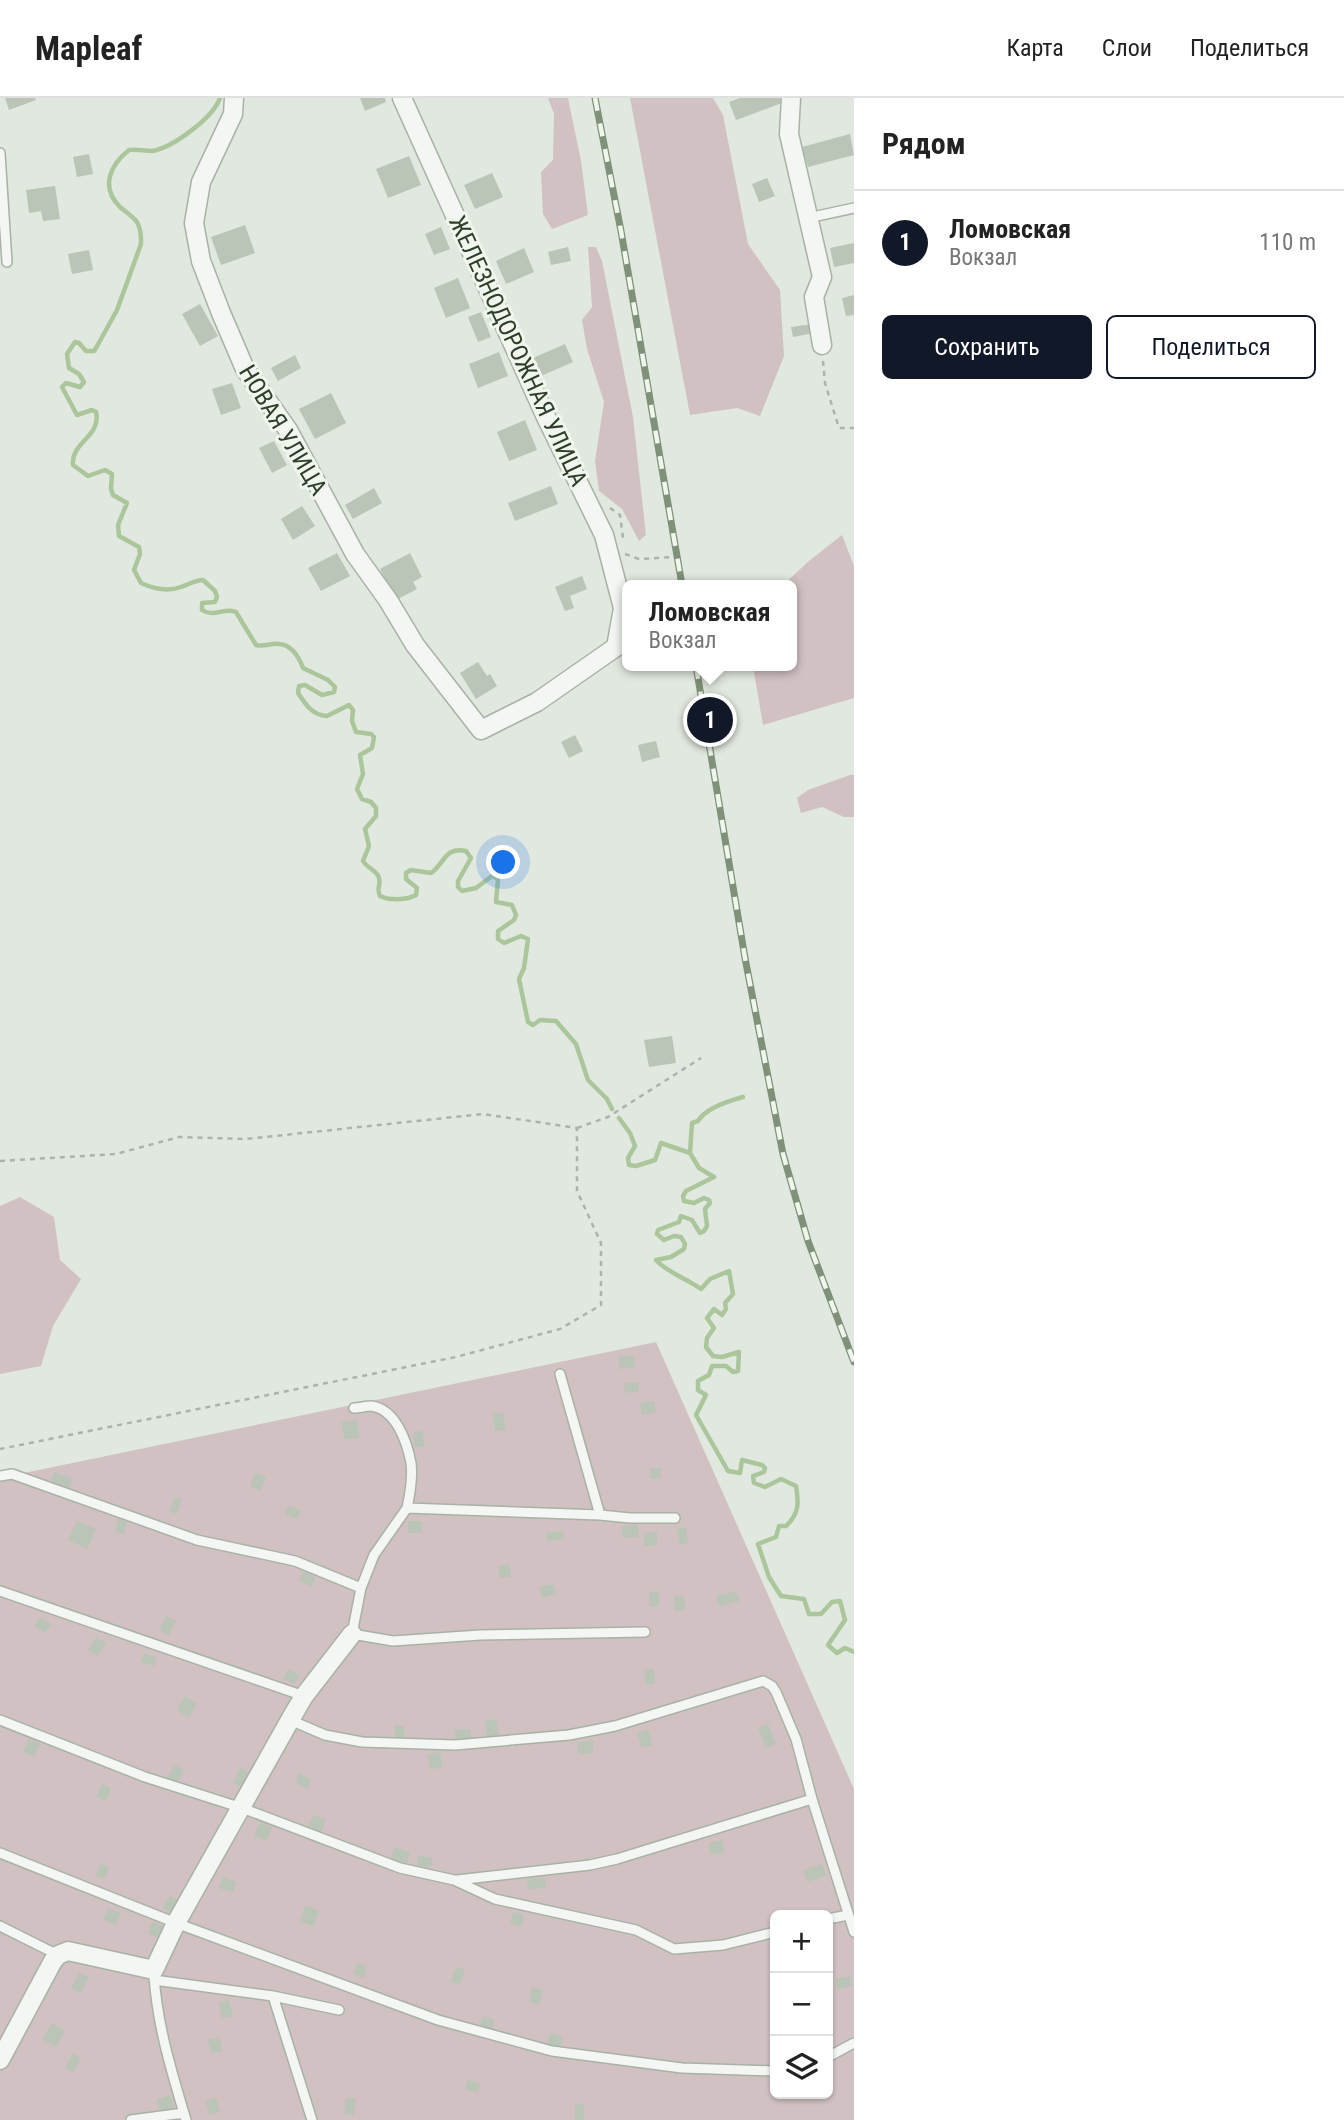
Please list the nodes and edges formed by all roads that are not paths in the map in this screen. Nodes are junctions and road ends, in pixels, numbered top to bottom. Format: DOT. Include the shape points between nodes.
graph roads {
  1 [pos="234,98"];
  2 [pos="402,98"];
  3 [pos="791,98"];
  4 [pos="0,153"];
  5 [pos="854,208"];
  6 [pos="808,218"];
  7 [pos="7,262"];
  8 [pos="821,345"];
  9 [pos="622,604"];
  10 [pos="622,614"];
  11 [pos="560,1374"];
  12 [pos="354,1408"];
  13 [pos="0,1476"];
  14 [pos="407,1508"];
  15 [pos="600,1515"];
  16 [pos="675,1518"];
  17 [pos="361,1588"];
  18 [pos="0,1591"];
  19 [pos="645,1632"];
  20 [pos="352,1633"];
  21 [pos="304,1696"];
  22 [pos="0,1720"];
  23 [pos="290,1720"];
  24 [pos="812,1799"];
  25 [pos="242,1808"];
  26 [pos="0,1853"];
  27 [pos="454,1880"];
  28 [pos="848,1915"];
  29 [pos="833,1919"];
  30 [pos="176,1923"];
  31 [pos="0,1926"];
  32 [pos="770,1933"];
  33 [pos="854,1933"];
  34 [pos="58,1955"];
  35 [pos="154,1975"];
  36 [pos="273,1996"];
  37 [pos="339,2010"];
  38 [pos="854,2043"];
  39 [pos="833,2054"];
  40 [pos="0,2060"];
  41 [pos="770,2071"];
  42 [pos="185,2117"];
  43 [pos="131,2120"];
  44 [pos="312,2120"];
  1 -- 10 [label="street, НОВАЯ УЛИЦА" via="233,114 201,183 194,223 201,261 245,369 288,429 355,554 415,645 481,730 537,702 616,648"];
  2 -- 9 [label="street, ЖЕЛЕЗНОДОРОЖНАЯ УЛИЦА" via="604,535"];
  3 -- 6 [label="street" via="789,134"];
  4 -- 7 [label="lane"];
  5 -- 6 [label="lane"];
  6 -- 8 [label="street" via="822,277 814,297"];
  11 -- 15 [label="lane"];
  12 -- 14 [label="lane" via="383,1410 399,1427 411,1463"];
  13 -- 17 [label="lane" via="12,1474 197,1540 295,1561"];
  14 -- 15 [label="lane"];
  14 -- 17 [label="lane" via="374,1555"];
  15 -- 16 [label="lane"];
  17 -- 20 [label="lane"];
  18 -- 21 [label="lane"];
  19 -- 20 [label="lane" via="393,1641"];
  20 -- 21 [label="street"];
  21 -- 23 [label="street"];
  22 -- 25 [label="lane" via="145,1777"];
  23 -- 24 [label="lane" via="324,1735 362,1742 455,1745 569,1735 615,1726 763,1681 776,1692 796,1739"];
  23 -- 25 [label="street"];
  24 -- 27 [label="lane" via="617,1859"];
  24 -- 28 [label="lane"];
  25 -- 27 [label="lane" via="400,1868"];
  25 -- 30 [label="street"];
  26 -- 30 [label="lane"];
  27 -- 32 [label="lane" via="495,1899 636,1930 674,1949 723,1945"];
  28 -- 29 [label="lane"];
  28 -- 33 [label="lane"];
  30 -- 35 [label="street"];
  30 -- 41 [label="lane" via="438,2020 552,2051 682,2068"];
  31 -- 34 [label="lane"];
  34 -- 35 [label="street" via="68,1951"];
  34 -- 40 [label="street"];
  35 -- 36 [label="lane"];
  35 -- 42 [label="lane" via="155,2000"];
  36 -- 37 [label="lane"];
  36 -- 44 [label="lane"];
  38 -- 39 [label="lane"];
  42 -- 43 [label="lane"];
}
